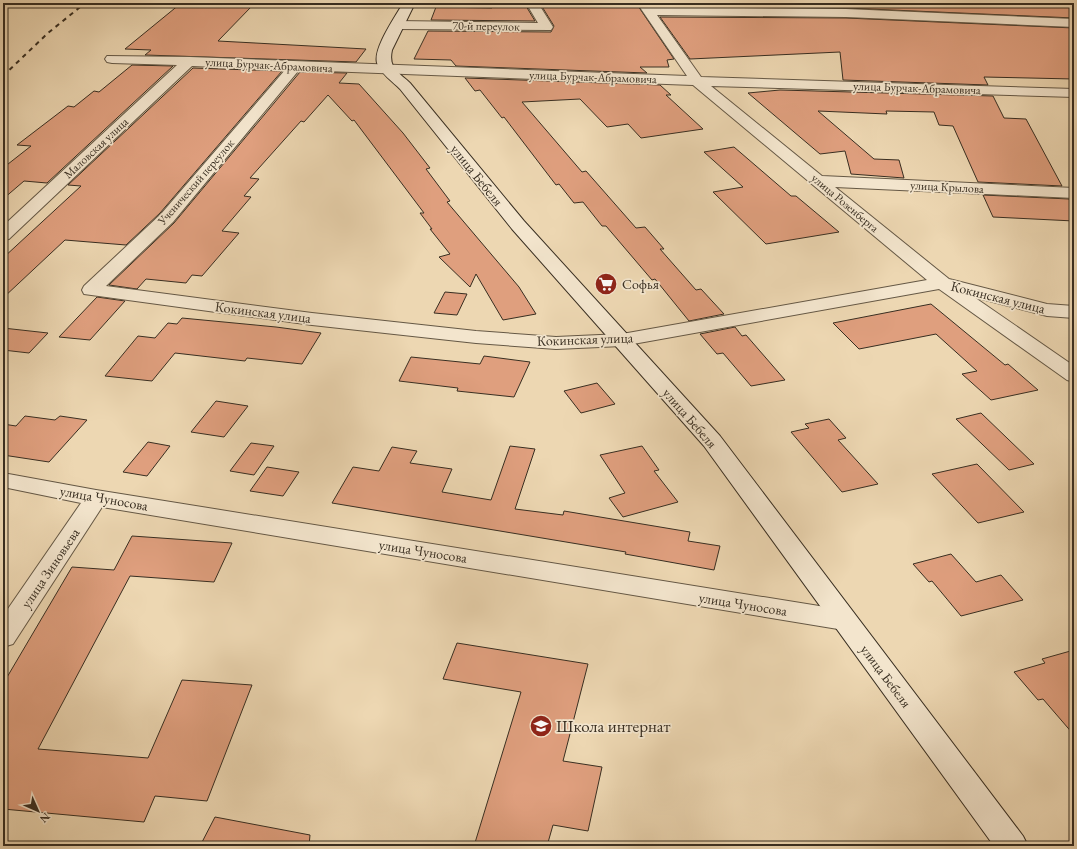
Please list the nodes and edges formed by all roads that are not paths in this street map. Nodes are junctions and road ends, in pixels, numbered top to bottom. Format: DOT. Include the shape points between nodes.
graph roads {
  1 [pos="409,3"];
  2 [pos="532,3"];
  3 [pos="832,3"];
  4 [pos="646,7"];
  5 [pos="998,7"];
  6 [pos="846,14"];
  7 [pos="1016,20"];
  8 [pos="1074,22"];
  9 [pos="397,25"];
  10 [pos="112,59"];
  11 [pos="190,61"];
  12 [pos="295,66"];
  13 [pos="388,70"];
  14 [pos="697,81"];
  15 [pos="1074,93"];
  16 [pos="820,181"];
  17 [pos="1074,194"];
  18 [pos="3,235"];
  19 [pos="942,283"];
  20 [pos="91,290"];
  21 [pos="1074,312"];
  22 [pos="622,340"];
  23 [pos="1074,376"];
  24 [pos="3,480"];
  25 [pos="96,498"];
  26 [pos="844,620"];
  27 [pos="3,637"];
  28 [pos="1012,846"];
  1 -- 9 [label="street"];
  2 -- 9 [label="street, 70-й переулок" via="547,27"];
  3 -- 6 [label="street"];
  4 -- 6 [label="street"];
  4 -- 14 [label="street, улица Розенберга"];
  5 -- 7 [label="street"];
  6 -- 7 [label="street"];
  7 -- 8 [label="street"];
  9 -- 13 [label="street" via="383,61"];
  10 -- 11 [label="street, улица Бурчак-Абрамовича"];
  11 -- 12 [label="street, улица Бурчак-Абрамовича"];
  11 -- 18 [label="street, Маловская улица"];
  12 -- 13 [label="street, улица Бурчак-Абрамовича"];
  12 -- 20 [label="street, Ученический переулок" via="167,218"];
  13 -- 14 [label="street, улица Бурчак-Абрамовича"];
  13 -- 22 [label="street, улица Бебеля" via="405,86 518,225"];
  14 -- 15 [label="street, улица Бурчак-Абрамовича"];
  14 -- 16 [label="street, улица Розенберга"];
  16 -- 17 [label="street, улица Крылова"];
  16 -- 19 [label="street, улица Розенберга"];
  19 -- 21 [label="street, Кокинская улица" via="1047,310"];
  19 -- 22 [label="street, Кокинская улица"];
  19 -- 23 [label="street, улица Розенберга"];
  20 -- 22 [label="street, Кокинская улица" via="476,337 556,343"];
  22 -- 26 [label="street, улица Бебеля" via="712,441"];
  24 -- 25 [label="street, улица Чуносова"];
  25 -- 26 [label="street, улица Чуносова"];
  25 -- 27 [label="street, улица Зиновьева"];
  26 -- 28 [label="street, улица Бебеля"];
}
